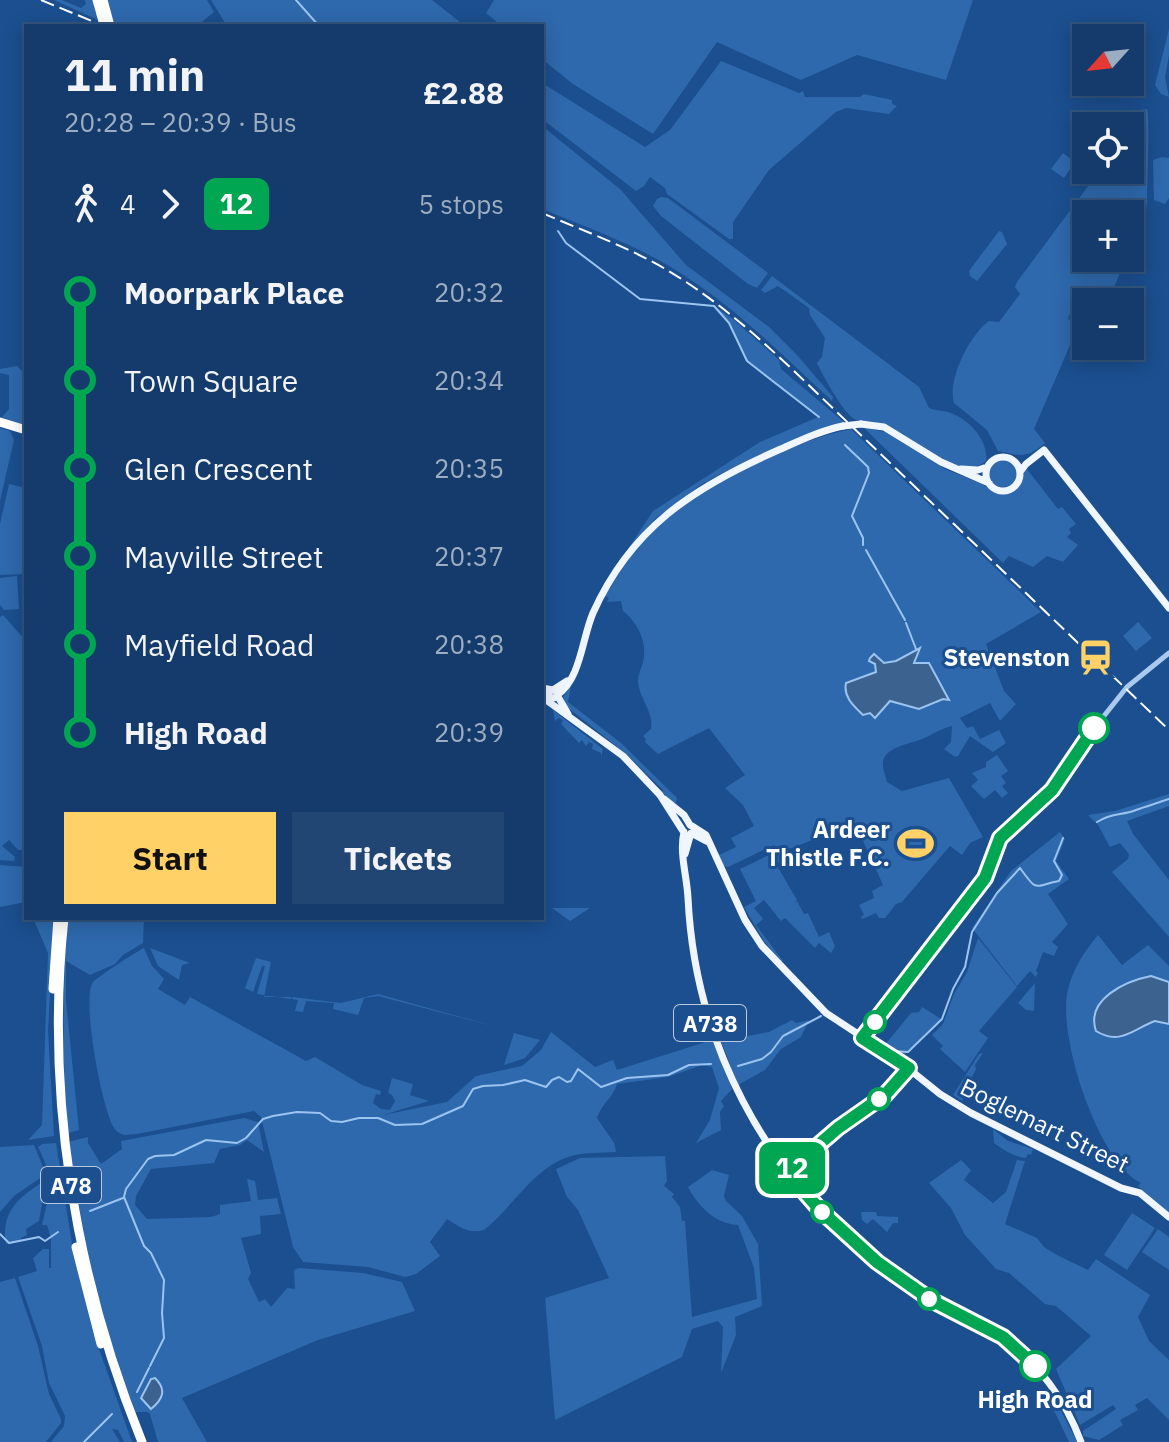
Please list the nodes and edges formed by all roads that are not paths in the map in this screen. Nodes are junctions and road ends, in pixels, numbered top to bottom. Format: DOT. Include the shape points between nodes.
graph roads {
  1 [pos="97,0"];
  2 [pos="103,0"];
  3 [pos="105,21"];
  4 [pos="0,422"];
  5 [pos="24,429"];
  6 [pos="1032,458"];
  7 [pos="1013,460"];
  8 [pos="987,467"];
  9 [pos="955,468"];
  10 [pos="1020,472"];
  11 [pos="989,483"];
  12 [pos="1169,608"];
  13 [pos="1169,653"];
  14 [pos="548,694"];
  15 [pos="568,714"];
  16 [pos="688,829"];
  17 [pos="58,920"];
  18 [pos="64,920"];
  19 [pos="862,1038"];
  20 [pos="1169,1217"];
  21 [pos="136,1442"];
  22 [pos="142,1442"];
  23 [pos="1081,1442"];
  1 -- 3 [label="highway"];
  2 -- 3 [label="highway"];
  4 -- 5 [label="highway"];
  6 -- 7 [label="main road"];
  6 -- 10 [label="main road"];
  6 -- 12 [label="main road" via="1044,450"];
  7 -- 8 [label="main road" via="999,457"];
  7 -- 10 [label="main road"];
  8 -- 9 [label="main road"];
  8 -- 11 [label="main road"];
  9 -- 11 [label="main road"];
  9 -- 14 [label="main road, bridge" via="884,427 861,424 818,433 723,475 657,521 626,558 591,616 567,687"];
  10 -- 11 [label="main road" via="1008,490"];
  13 -- 19 [label="street" via="1131,683 1046,798 1000,838 985,878"];
  14 -- 15 [label="main road"];
  14 -- 15 [label="main road"];
  15 -- 16 [label="main road, Boglemart Street" via="630,764"];
  16 -- 19 [label="main road, Boglemart Street" via="703,832 753,933 772,957 819,1007"];
  16 -- 23 [label="main road, A738" via="684,858 691,936 706,1012 743,1105 772,1151 857,1246 931,1300 1003,1337 1036,1367 1060,1399"];
  17 -- 21 [label="highway, A78" via="52,1062 62,1168 91,1312"];
  18 -- 22 [label="highway, A78" via="58,1014 68,1166 98,1310"];
  19 -- 20 [label="main road, Boglemart Street" via="994,1127 1134,1190"];
}
